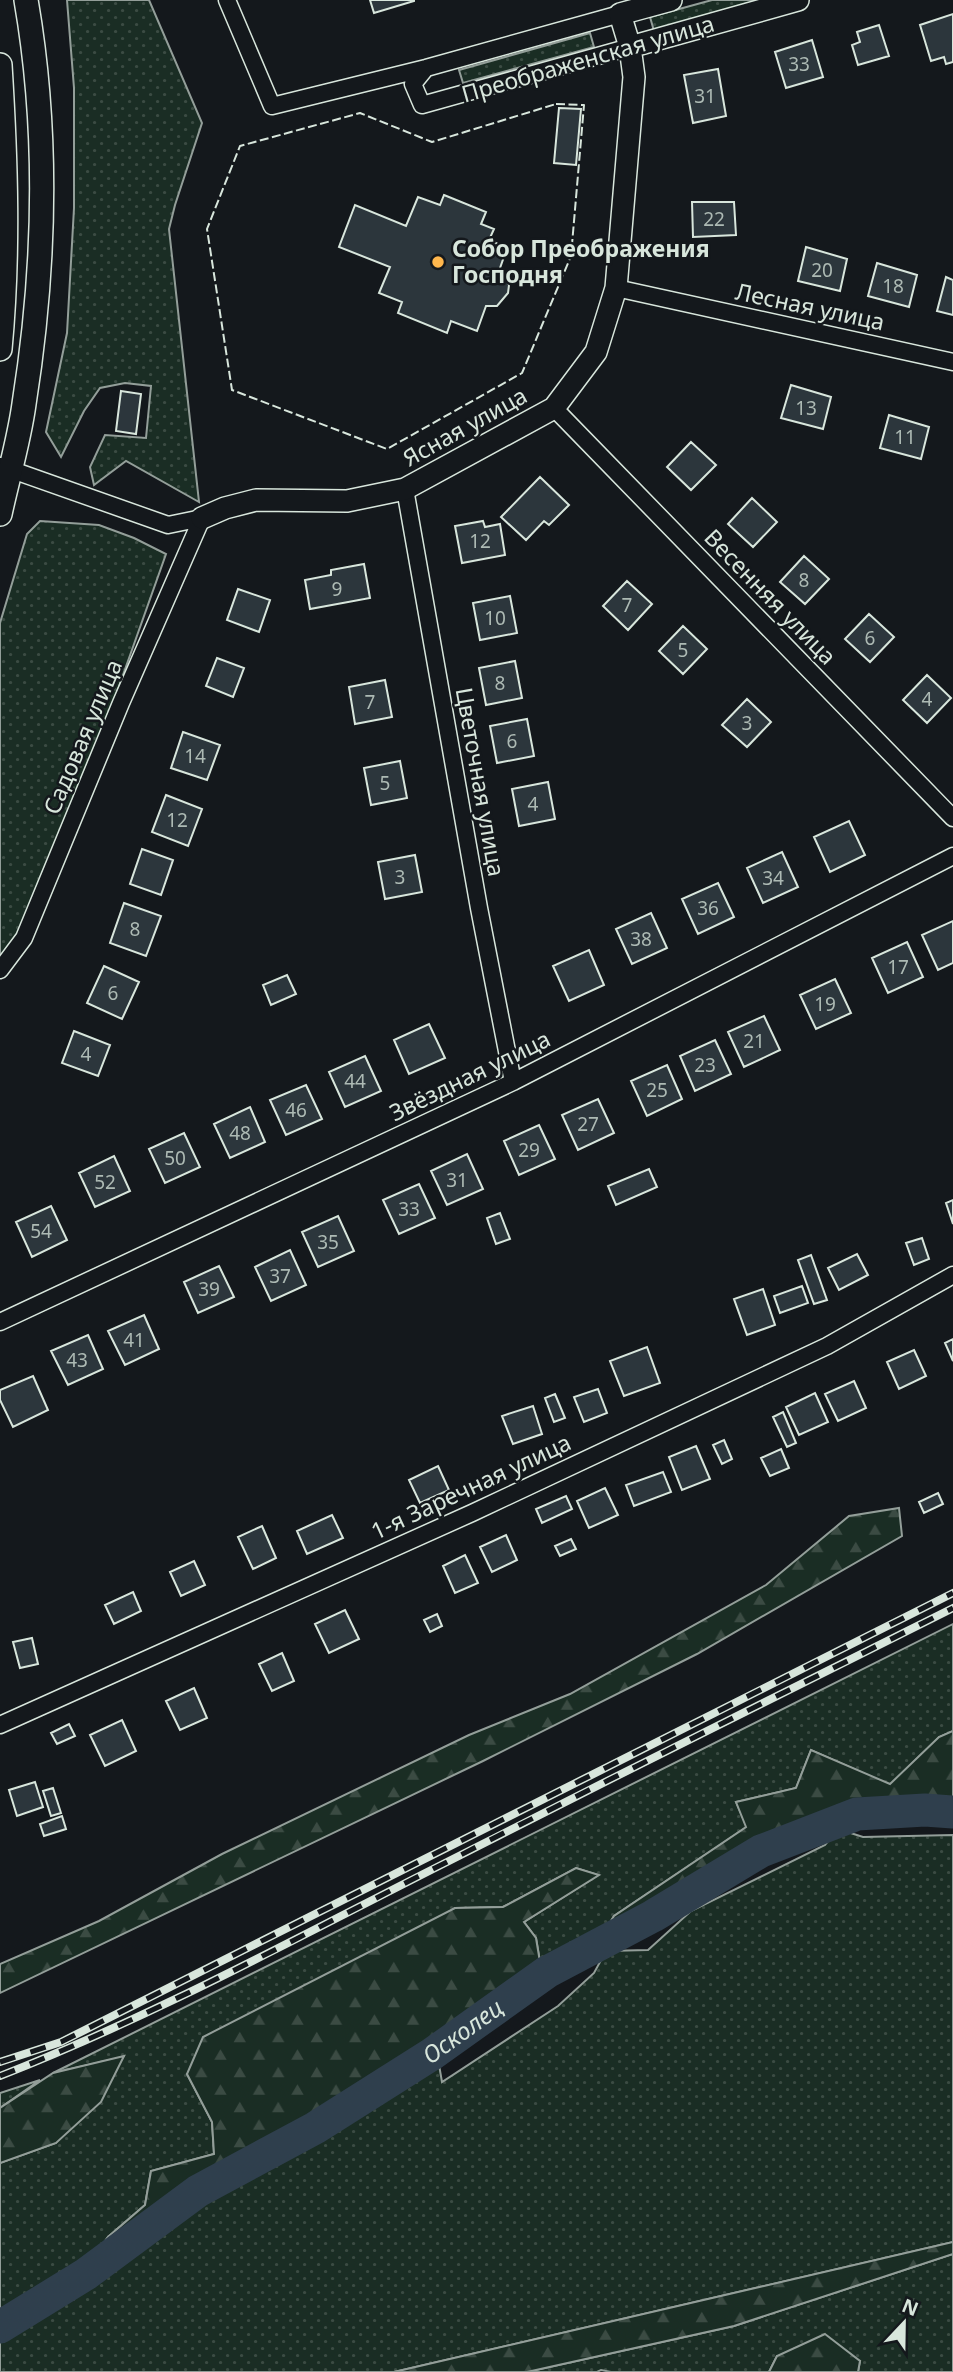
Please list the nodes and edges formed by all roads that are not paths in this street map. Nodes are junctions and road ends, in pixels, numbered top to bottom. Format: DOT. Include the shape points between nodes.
graph roads {
  1 [pos="26,0"];
  2 [pos="227,0"];
  3 [pos="671,0"];
  4 [pos="798,0"];
  5 [pos="620,14"];
  6 [pos="630,47"];
  7 [pos="0,65"];
  8 [pos="426,68"];
  9 [pos="616,288"];
  10 [pos="0,349"];
  11 [pos="953,362"];
  12 [pos="554,408"];
  13 [pos="5,467"];
  14 [pos="405,489"];
  15 [pos="0,514"];
  16 [pos="202,518"];
  17 [pos="953,818"];
  18 [pos="953,856"];
  19 [pos="0,970"];
  20 [pos="513,1082"];
  21 [pos="953,1275"];
  22 [pos="0,1322"];
  23 [pos="0,1725"];
  1 -- 13 [label="main road" via="39,110 41,257 24,405"];
  2 -- 8 [label="street, Преображенская улица" via="272,106"];
  3 -- 5 [label="street, Преображенская улица"];
  4 -- 6 [label="street, Преображенская улица"];
  5 -- 6 [label="street, Ясная улица"];
  5 -- 8 [label="street, Преображенская улица"];
  6 -- 8 [label="street, Преображенская улица" via="422,106 413,84"];
  6 -- 9 [label="street, Ясная улица" via="634,77"];
  7 -- 10 [label="main road" via="6,220"];
  9 -- 11 [label="street, Лесная улица"];
  9 -- 12 [label="street, Ясная улица" via="596,352"];
  12 -- 14 [label="street, Ясная улица"];
  12 -- 17 [label="street, Весенняя улица"];
  13 -- 15 [label="main road"];
  13 -- 16 [label="street" via="168,525"];
  14 -- 16 [label="street, Ясная улица" via="348,501 256,500"];
  14 -- 20 [label="street, Цветочная улица"];
  16 -- 19 [label="street, Садовая улица" via="24,938"];
  18 -- 20 [label="street, Звёздная улица"];
  20 -- 22 [label="street, Звёздная улица"];
  21 -- 23 [label="street, 1-я Заречная улица" via="827,1346 459,1519"];
}
